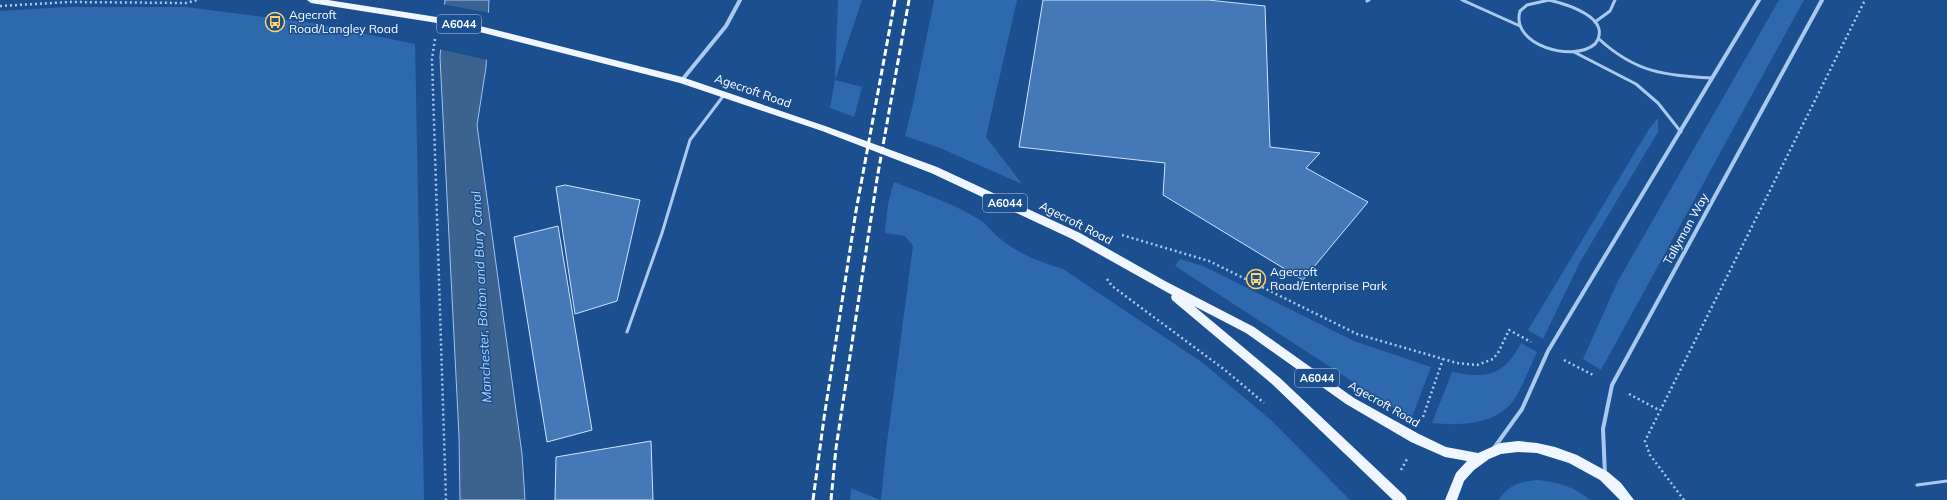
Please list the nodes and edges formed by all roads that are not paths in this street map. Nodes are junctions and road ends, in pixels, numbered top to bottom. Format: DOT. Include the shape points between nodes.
graph roads {
  1 [pos="311,0"];
  2 [pos="740,0"];
  3 [pos="1462,0"];
  4 [pos="1615,0"];
  5 [pos="1759,0"];
  6 [pos="1822,0"];
  7 [pos="1595,22"];
  8 [pos="1520,26"];
  9 [pos="1599,39"];
  10 [pos="1574,52"];
  11 [pos="1713,78"];
  12 [pos="682,80"];
  13 [pos="724,95"];
  14 [pos="1681,132"];
  15 [pos="1161,284"];
  16 [pos="627,332"];
  17 [pos="1491,452"];
  18 [pos="1478,458"];
  19 [pos="1605,477"];
  20 [pos="1947,481"];
  21 [pos="1917,485"];
  22 [pos="1401,500"];
  23 [pos="1451,500"];
  24 [pos="1628,500"];
  1 -- 12 [label="main road, Agecroft Road / A6044" via="456,23"];
  2 -- 12 [label="street" via="726,26"];
  3 -- 8 [label="lane"];
  4 -- 7 [label="lane" via="1610,11"];
  5 -- 11 [label="street"];
  6 -- 19 [label="street, Tallyman Way" via="1612,385 1603,429"];
  7 -- 8 [label="lane" via="1575,7 1549,0 1526,5 1518,18"];
  7 -- 9 [label="lane"];
  8 -- 10 [label="lane" via="1526,35 1548,48"];
  9 -- 10 [label="lane" via="1594,46"];
  9 -- 11 [label="lane" via="1613,54 1638,67 1664,74"];
  10 -- 14 [label="lane" via="1636,84 1658,103"];
  11 -- 14 [label="street"];
  12 -- 13 [label="main road, Agecroft Road / A6044"];
  13 -- 15 [label="main road, Agecroft Road / A6044" via="934,170 1076,236"];
  13 -- 16 [label="lane" via="690,140 662,233"];
  14 -- 17 [label="street" via="1548,351 1522,409"];
  15 -- 18 [label="main road, Agecroft Road / A6044" via="1250,330 1350,401 1415,438 1445,452"];
  15 -- 22 [label="main road, Agecroft Road / A6044" via="1276,381"];
  17 -- 18 [label="main road"];
  17 -- 19 [label="main road" via="1518,447 1547,450 1577,460"];
  18 -- 23 [label="main road" via="1460,476"];
  19 -- 24 [label="main road"];
  20 -- 21 [label="lane"];
}
